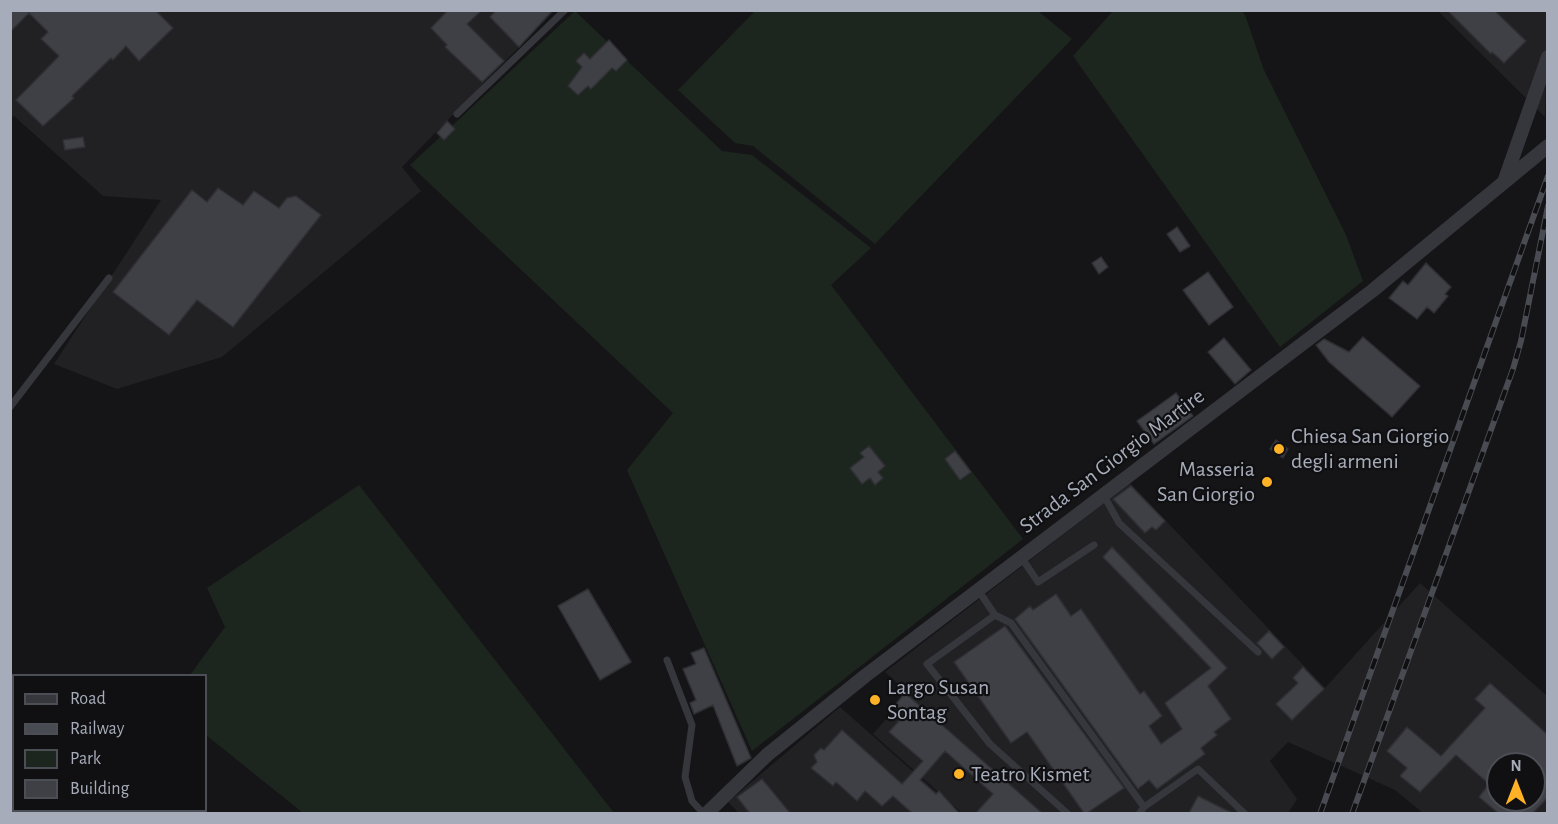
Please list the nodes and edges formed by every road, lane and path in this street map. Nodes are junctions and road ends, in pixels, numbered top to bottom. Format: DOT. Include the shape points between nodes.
graph roads {
  1 [pos="565,10"];
  2 [pos="1548,57"];
  3 [pos="457,114"];
  4 [pos="1548,146"];
  5 [pos="1504,182"];
  6 [pos="109,278"];
  7 [pos="10,407"];
  8 [pos="1103,494"];
  9 [pos="1095,545"];
  10 [pos="1021,557"];
  11 [pos="978,590"];
  12 [pos="995,615"];
  13 [pos="1258,652"];
  14 [pos="667,660"];
  15 [pos="1142,810"];
  16 [pos="705,813"];
  17 [pos="1068,813"];
  18 [pos="1245,813"];
  1 -- 3 [label="lane"];
  2 -- 5 [label="street"];
  4 -- 5 [label="street, Strada San Giorgio Martire"];
  5 -- 8 [label="street, Strada San Giorgio Martire" via="1372,291"];
  6 -- 7 [label="lane"];
  8 -- 10 [label="street, Strada San Giorgio Martire"];
  8 -- 13 [label="lane" via="1119,523"];
  9 -- 10 [label="lane" via="1038,582"];
  10 -- 11 [label="street, Strada San Giorgio Martire"];
  11 -- 12 [label="lane"];
  11 -- 16 [label="street, Strada San Giorgio Martire" via="767,755"];
  12 -- 15 [label="lane" via="1011,623"];
  12 -- 17 [label="lane" via="927,664 990,744"];
  14 -- 16 [label="lane" via="692,725 684,777 692,801"];
  15 -- 18 [label="lane" via="1198,769"];
}
